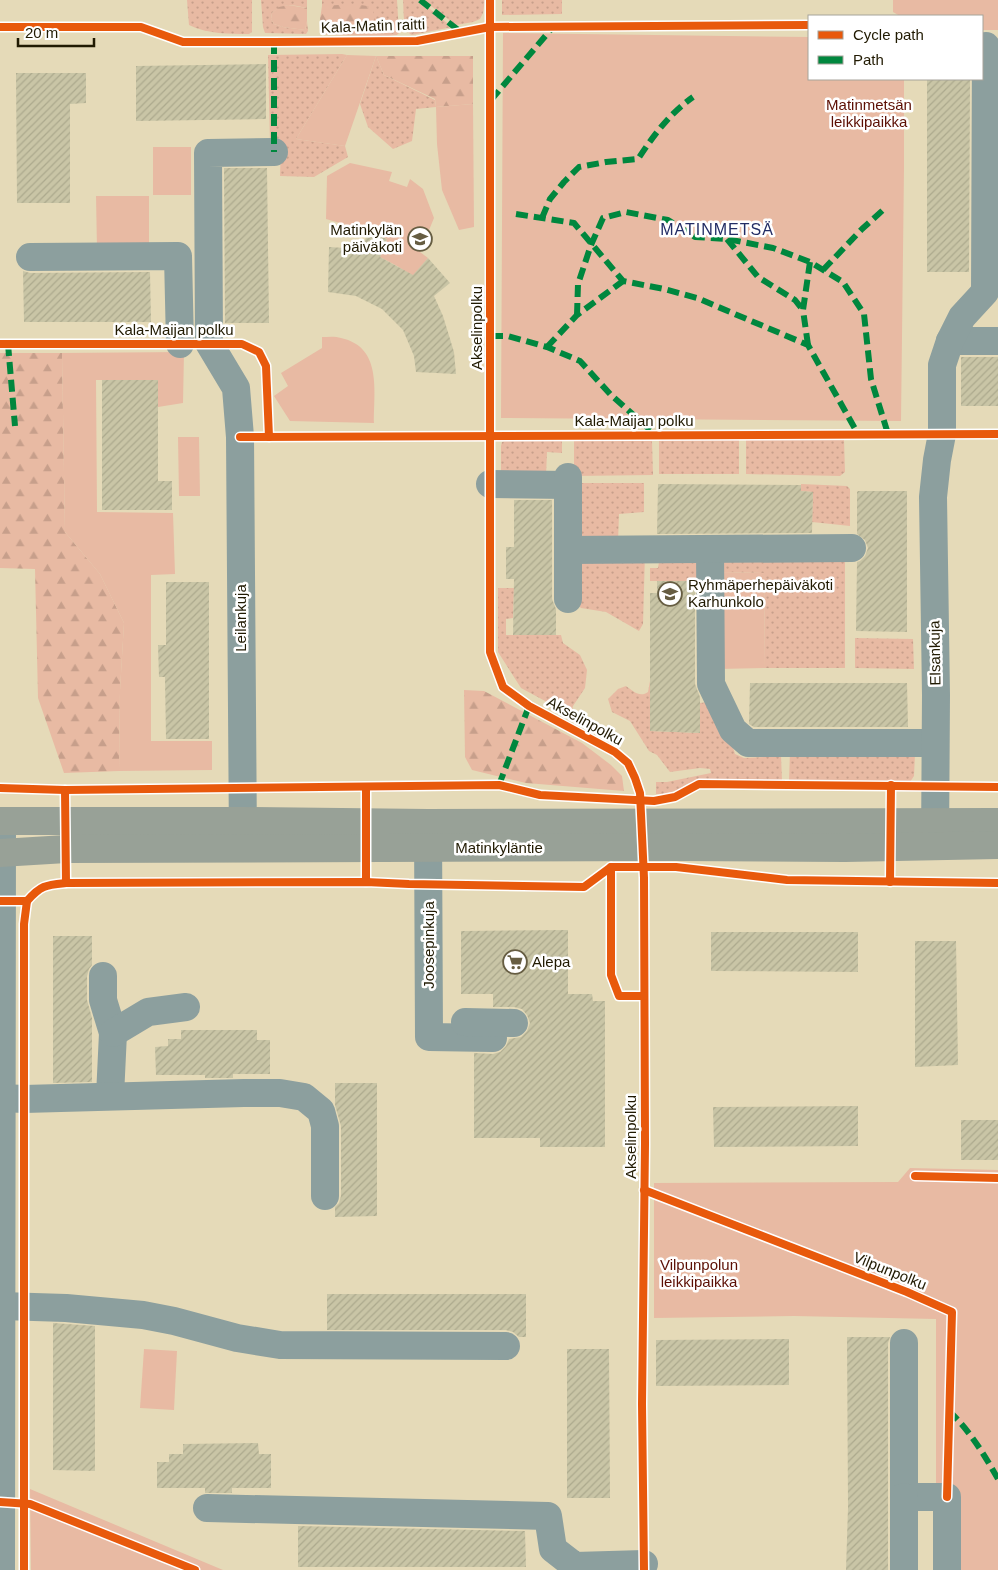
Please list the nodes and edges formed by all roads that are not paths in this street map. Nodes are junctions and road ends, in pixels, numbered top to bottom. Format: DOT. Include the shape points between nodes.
graph roads {
  1 [pos="986,46"];
  2 [pos="274,152"];
  3 [pos="30,257"];
  4 [pos="950,341"];
  5 [pos="998,341"];
  6 [pos="180,344"];
  7 [pos="490,484"];
  8 [pos="852,548"];
  9 [pos="710,549"];
  10 [pos="568,550"];
  11 [pos="568,599"];
  12 [pos="935,743"];
  13 [pos="1,821"];
  14 [pos="243,821"];
  15 [pos="998,822"];
  16 [pos="935,834"];
  17 [pos="428,836"];
  18 [pos="998,846"];
  19 [pos="244,849"];
  20 [pos="1,853"];
  21 [pos="103,976"];
  22 [pos="186,1007"];
  23 [pos="500,1028"];
  24 [pos="113,1033"];
  25 [pos="110,1096"];
  26 [pos="2,1098"];
  27 [pos="326,1196"];
  28 [pos="2,1306"];
  29 [pos="904,1343"];
  30 [pos="506,1346"];
  31 [pos="0,1466"];
  32 [pos="904,1497"];
  33 [pos="207,1508"];
  34 [pos="644,1564"];
  35 [pos="1,1570"];
  36 [pos="904,1570"];
  37 [pos="947,1570"];
  1 -- 4 [label="street, Elsankuja" via="985,292 962,317"];
  2 -- 14 [label="street, Leilankuja" via="208,153 209,343 236,388 240,437"];
  3 -- 6 [label="street" via="178,256"];
  4 -- 5 [label="street"];
  4 -- 12 [label="street, Elsankuja" via="942,366 942,434 933,497"];
  7 -- 10 [label="street" via="568,481"];
  8 -- 9 [label="street"];
  9 -- 10 [label="street"];
  9 -- 12 [label="street" via="711,684 732,730 748,743"];
  10 -- 11 [label="street"];
  12 -- 16 [label="street, Elsankuja"];
  13 -- 14 [label="main road, Matinkyläntie"];
  13 -- 20 [label="street"];
  14 -- 17 [label="main road, Matinkyläntie"];
  14 -- 19 [label="street, Leilankuja"];
  15 -- 16 [label="main road, Matinkyläntie"];
  16 -- 17 [label="main road, Matinkyläntie" via="845,848 685,847"];
  16 -- 18 [label="main road, Matinkyläntie"];
  17 -- 19 [label="main road, Matinkyläntie"];
  17 -- 23 [label="street, Joosepinkuja" via="435,1027"];
  19 -- 20 [label="main road, Matinkyläntie" via="66,849"];
  20 -- 26 [label="street"];
  21 -- 24 [label="street" via="103,1000"];
  22 -- 24 [label="street" via="148,1012"];
  24 -- 25 [label="street"];
  25 -- 26 [label="street"];
  25 -- 27 [label="street" via="271,1093 304,1097 321,1111 325,1126"];
  26 -- 28 [label="street"];
  28 -- 30 [label="street" via="143,1315 280,1345"];
  28 -- 31 [label="street"];
  29 -- 32 [label="street"];
  31 -- 35 [label="street"];
  32 -- 36 [label="street"];
  32 -- 37 [label="street" via="947,1497"];
  33 -- 34 [label="street" via="548,1516 553,1550 576,1566"];
}
